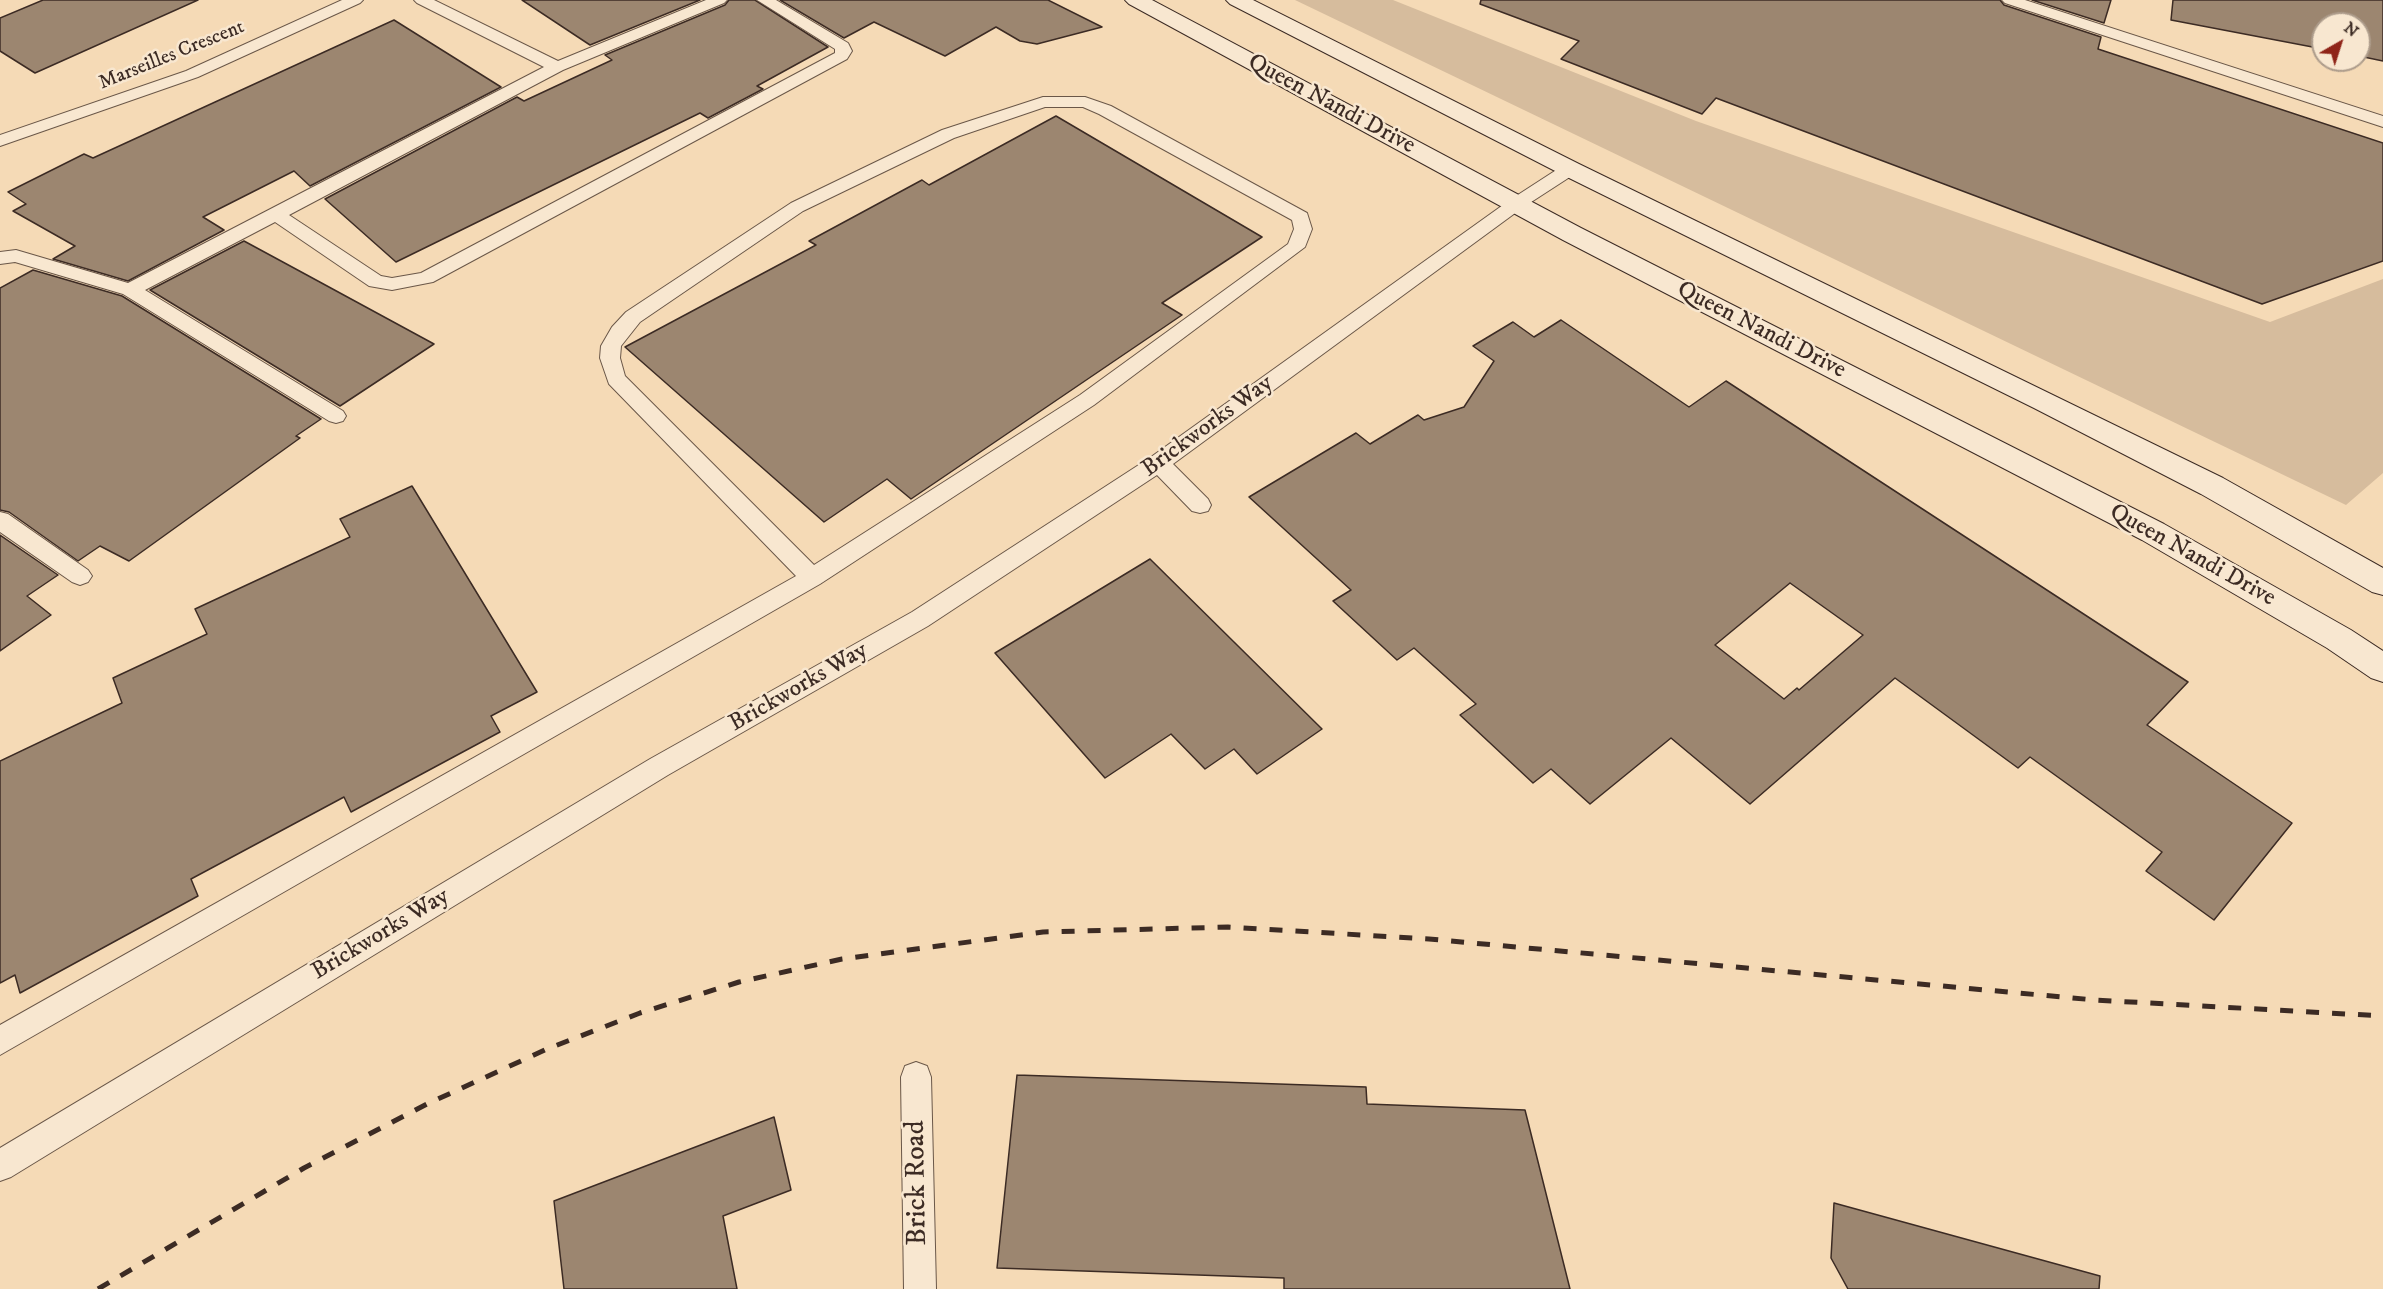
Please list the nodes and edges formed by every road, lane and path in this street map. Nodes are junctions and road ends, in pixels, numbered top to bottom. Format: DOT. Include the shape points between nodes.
graph roads {
  1 [pos="355,0"];
  2 [pos="422,0"];
  3 [pos="719,0"];
  4 [pos="765,0"];
  5 [pos="1136,0"];
  6 [pos="1237,0"];
  7 [pos="2010,0"];
  8 [pos="557,67"];
  9 [pos="2383,122"];
  10 [pos="0,141"];
  11 [pos="1570,169"];
  12 [pos="1516,204"];
  13 [pos="274,213"];
  14 [pos="0,258"];
  15 [pos="130,290"];
  16 [pos="336,416"];
  17 [pos="1159,463"];
  18 [pos="1200,505"];
  19 [pos="0,520"];
  20 [pos="2351,564"];
  21 [pos="2383,567"];
  22 [pos="80,576"];
  23 [pos="812,578"];
  24 [pos="2383,583"];
  25 [pos="2383,668"];
  26 [pos="0,1041"];
  27 [pos="916,1077"];
  28 [pos="0,1166"];
  29 [pos="920,1289"];
  1 -- 10 [label="lane, Marseilles Crescent" via="192,74"];
  2 -- 8 [label="lane"];
  3 -- 8 [label="lane"];
  4 -- 13 [label="lane" via="842,46 841,56 426,278 392,284 376,282"];
  5 -- 12 [label="main road, Queen Nandi Drive"];
  6 -- 11 [label="main road, Queen Nandi Drive"];
  7 -- 9 [label="lane"];
  8 -- 13 [label="lane"];
  11 -- 12 [label="lane, Brickworks Way"];
  11 -- 20 [label="main road, Queen Nandi Drive" via="2054,406 2212,486"];
  12 -- 17 [label="lane, Brickworks Way"];
  12 -- 25 [label="main road, Queen Nandi Drive" via="2153,532"];
  13 -- 15 [label="lane"];
  14 -- 15 [label="lane" via="16,256"];
  15 -- 16 [label="lane"];
  17 -- 18 [label="lane"];
  17 -- 28 [label="lane, Brickworks Way" via="920,619 659,767"];
  19 -- 22 [label="lane"];
  20 -- 21 [label="lane"];
  20 -- 24 [label="main road, Queen Nandi Drive"];
  23 -- 23 [label="lane" via="1087,400 1287,254 1300,238 1301,217 1105,110 1085,102 1043,102 948,134 797,207 633,317 611,346 616,380"];
  23 -- 26 [label="lane"];
  27 -- 29 [label="lane, Brick Road"];
}
